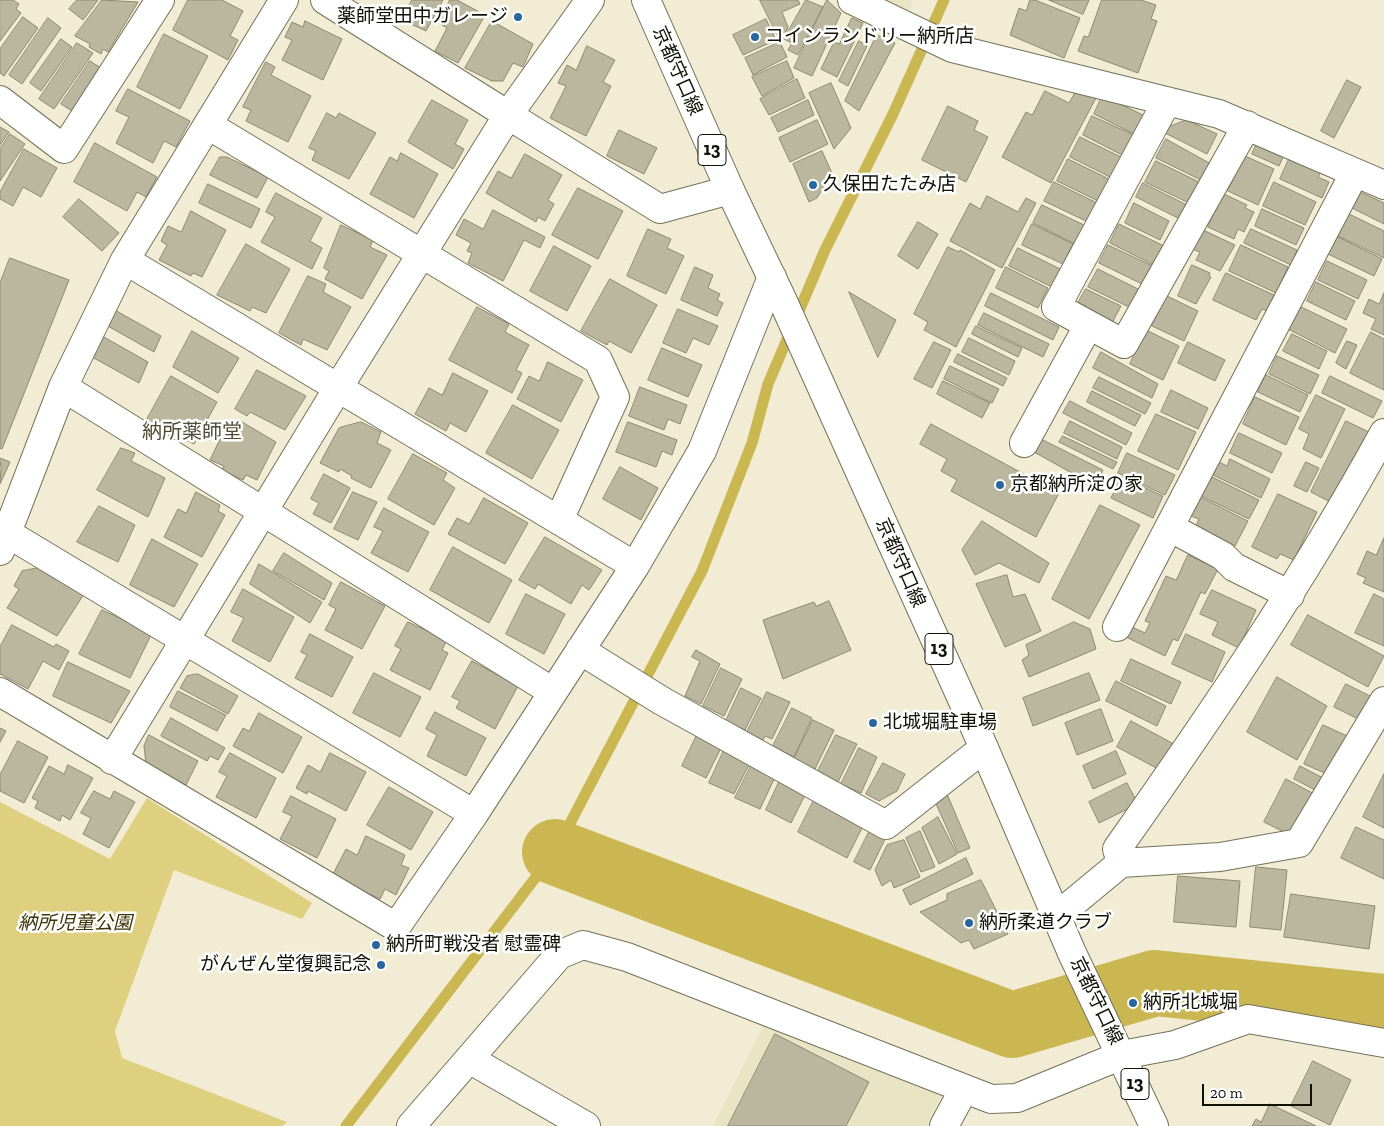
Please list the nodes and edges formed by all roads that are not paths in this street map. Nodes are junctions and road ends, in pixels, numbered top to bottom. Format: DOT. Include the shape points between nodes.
graph roads {
  1 [pos="160,0"];
  2 [pos="284,0"];
  3 [pos="325,0"];
  4 [pos="590,0"];
  5 [pos="646,0"];
  6 [pos="852,0"];
  7 [pos="0,100"];
  8 [pos="1167,101"];
  9 [pos="508,115"];
  10 [pos="208,125"];
  11 [pos="1247,125"];
  12 [pos="1354,174"];
  13 [pos="1384,185"];
  14 [pos="730,190"];
  15 [pos="422,252"];
  16 [pos="125,260"];
  17 [pos="777,288"];
  18 [pos="1088,326"];
  19 [pos="63,387"];
  20 [pos="338,388"];
  21 [pos="1384,433"];
  22 [pos="1024,443"];
  23 [pos="263,511"];
  24 [pos="559,520"];
  25 [pos="1170,528"];
  26 [pos="4,542"];
  27 [pos="635,566"];
  28 [pos="1290,595"];
  29 [pos="1117,627"];
  30 [pos="185,640"];
  31 [pos="589,655"];
  32 [pos="0,692"];
  33 [pos="553,692"];
  34 [pos="1384,702"];
  35 [pos="984,748"];
  36 [pos="112,760"];
  37 [pos="474,814"];
  38 [pos="1121,864"];
  39 [pos="1057,916"];
  40 [pos="1384,1043"];
  41 [pos="1119,1048"];
  42 [pos="469,1059"];
  43 [pos="964,1089"];
  44 [pos="411,1126"];
  45 [pos="586,1126"];
  46 [pos="944,1126"];
  47 [pos="1154,1126"];
  1 -- 7 [label="street" via="64,149"];
  2 -- 10 [label="street"];
  3 -- 9 [label="street"];
  4 -- 9 [label="street"];
  5 -- 14 [label="street, 京都守口線 / 13"];
  6 -- 8 [label="street" via="952,48"];
  8 -- 11 [label="street"];
  8 -- 18 [label="street" via="1056,307"];
  9 -- 14 [label="street" via="660,209"];
  9 -- 15 [label="street"];
  10 -- 15 [label="street"];
  10 -- 16 [label="street"];
  11 -- 12 [label="street"];
  11 -- 18 [label="street" via="1124,344"];
  12 -- 13 [label="street"];
  12 -- 25 [label="street"];
  14 -- 17 [label="street, 京都守口線 / 13"];
  15 -- 20 [label="street"];
  15 -- 24 [label="street" via="598,360 615,398"];
  16 -- 19 [label="street"];
  16 -- 20 [label="street"];
  17 -- 27 [label="street" via="702,451"];
  17 -- 35 [label="street, 京都守口線 / 13"];
  18 -- 22 [label="street"];
  19 -- 23 [label="street"];
  19 -- 26 [label="street"];
  20 -- 23 [label="street"];
  20 -- 24 [label="street"];
  21 -- 28 [label="street"];
  23 -- 30 [label="street"];
  23 -- 33 [label="street"];
  24 -- 27 [label="street"];
  25 -- 28 [label="street" via="1223,556 1234,567"];
  25 -- 29 [label="street"];
  26 -- 30 [label="street"];
  27 -- 31 [label="street"];
  28 -- 38 [label="street" via="1217,708 1117,849"];
  30 -- 36 [label="street"];
  30 -- 37 [label="street"];
  31 -- 33 [label="street"];
  31 -- 35 [label="street" via="662,701 886,825"];
  32 -- 36 [label="street"];
  33 -- 37 [label="street"];
  34 -- 38 [label="street" via="1299,843 1220,857"];
  35 -- 39 [label="street, 京都守口線 / 13"];
  36 -- 37 [label="street" via="396,927"];
  38 -- 39 [label="street"];
  39 -- 41 [label="street, 京都守口線 / 13"];
  40 -- 41 [label="street" via="1248,1019 1176,1044"];
  41 -- 43 [label="street" via="1017,1098 990,1099"];
  41 -- 47 [label="street, 京都守口線 / 13"];
  42 -- 43 [label="street" via="559,955 583,945 627,957"];
  42 -- 44 [label="street"];
  42 -- 45 [label="street"];
  43 -- 46 [label="street"];
}
